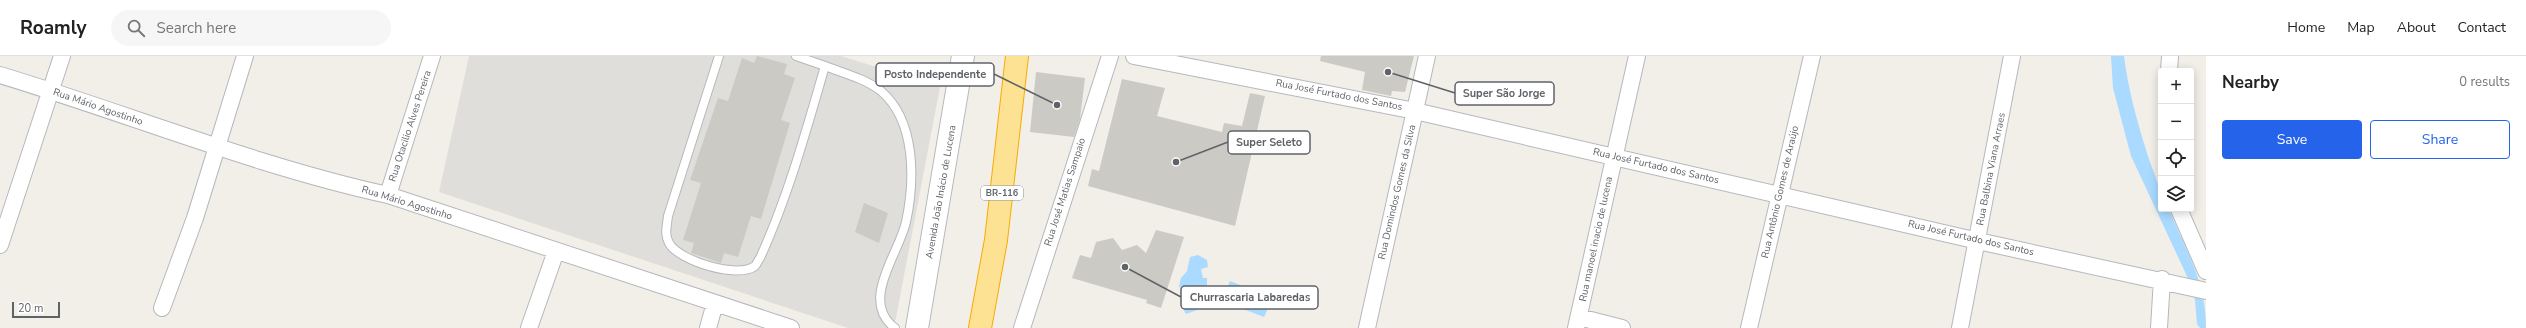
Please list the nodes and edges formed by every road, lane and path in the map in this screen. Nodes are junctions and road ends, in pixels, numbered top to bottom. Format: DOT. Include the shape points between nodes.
graph roads {
  1 [pos="62,56"];
  2 [pos="246,56"];
  3 [pos="432,56"];
  4 [pos="719,56"];
  5 [pos="796,56"];
  6 [pos="963,56"];
  7 [pos="1017,56"];
  8 [pos="1110,56"];
  9 [pos="1134,56"];
  10 [pos="1427,56"];
  11 [pos="1637,56"];
  12 [pos="1812,56"];
  13 [pos="2012,56"];
  14 [pos="2170,56"];
  15 [pos="825,66"];
  16 [pos="2169,68"];
  17 [pos="0,75"];
  18 [pos="50,90"];
  19 [pos="1415,111"];
  20 [pos="217,146"];
  21 [pos="1614,157"];
  22 [pos="1780,193"];
  23 [pos="388,195"];
  24 [pos="2180,212"];
  25 [pos="1978,241"];
  26 [pos="0,245"];
  27 [pos="556,251"];
  28 [pos="2206,270"];
  29 [pos="2169,281"];
  30 [pos="2206,290"];
  31 [pos="715,303"];
  32 [pos="162,308"];
  33 [pos="1577,322"];
  34 [pos="529,328"];
  35 [pos="708,328"];
  36 [pos="791,328"];
  37 [pos="894,328"];
  38 [pos="917,328"];
  39 [pos="980,328"];
  40 [pos="1022,328"];
  41 [pos="1366,328"];
  42 [pos="1622,328"];
  43 [pos="1749,328"];
  44 [pos="1960,328"];
  45 [pos="2158,328"];
  1 -- 18 [label="street"];
  2 -- 20 [label="street"];
  3 -- 23 [label="street, Rua Otacilio Alves Pereira"];
  4 -- 15 [label="lane" via="668,216 666,233 674,250 688,259 730,270 755,266 764,248 785,197"];
  5 -- 15 [label="lane"];
  6 -- 38 [label="street, Avenida João Inácio de Lucena"];
  7 -- 39 [label="highway, BR-116" via="996,240"];
  8 -- 40 [label="street, Rua José Matias Sampaio"];
  9 -- 19 [label="street, Rua José Furtado dos Santos"];
  10 -- 19 [label="street, Rua Domindos Gomes da Silva"];
  11 -- 21 [label="street, Rua manoel inacio de lucena"];
  12 -- 22 [label="street, Rua Antônio Gomes de Araújo"];
  13 -- 25 [label="street, Rua Balbina Viana Arraes"];
  14 -- 16 [label="street"];
  15 -- 37 [label="lane" via="879,90 894,104 907,134 910,181 906,223 886,272 879,307 882,316"];
  17 -- 18 [label="street, Rua Mário Agostinho"];
  18 -- 20 [label="street, Rua Mário Agostinho"];
  18 -- 26 [label="street"];
  19 -- 21 [label="street, Rua José Furtado dos Santos"];
  19 -- 41 [label="street, Rua Domindos Gomes da Silva"];
  20 -- 23 [label="street, Rua Mário Agostinho" via="345,186"];
  20 -- 32 [label="street"];
  21 -- 22 [label="street, Rua José Furtado dos Santos"];
  21 -- 33 [label="street, Rua manoel inacio de lucena"];
  22 -- 25 [label="street, Rua José Furtado dos Santos"];
  22 -- 43 [label="street, Rua Antônio Gomes de Araújo"];
  23 -- 27 [label="street, Rua Mário Agostinho"];
  24 -- 28 [label="street"];
  25 -- 29 [label="street, Rua José Furtado dos Santos"];
  25 -- 44 [label="street, Rua Balbina Viana Arraes"];
  27 -- 31 [label="street, Rua Mário Agostinho"];
  27 -- 34 [label="street"];
  29 -- 30 [label="street, Rua José Furtado dos Santos"];
  29 -- 45 [label="street"];
  31 -- 35 [label="street"];
  31 -- 36 [label="street, Rua Mário Agostinho"];
  33 -- 42 [label="street"];
}
